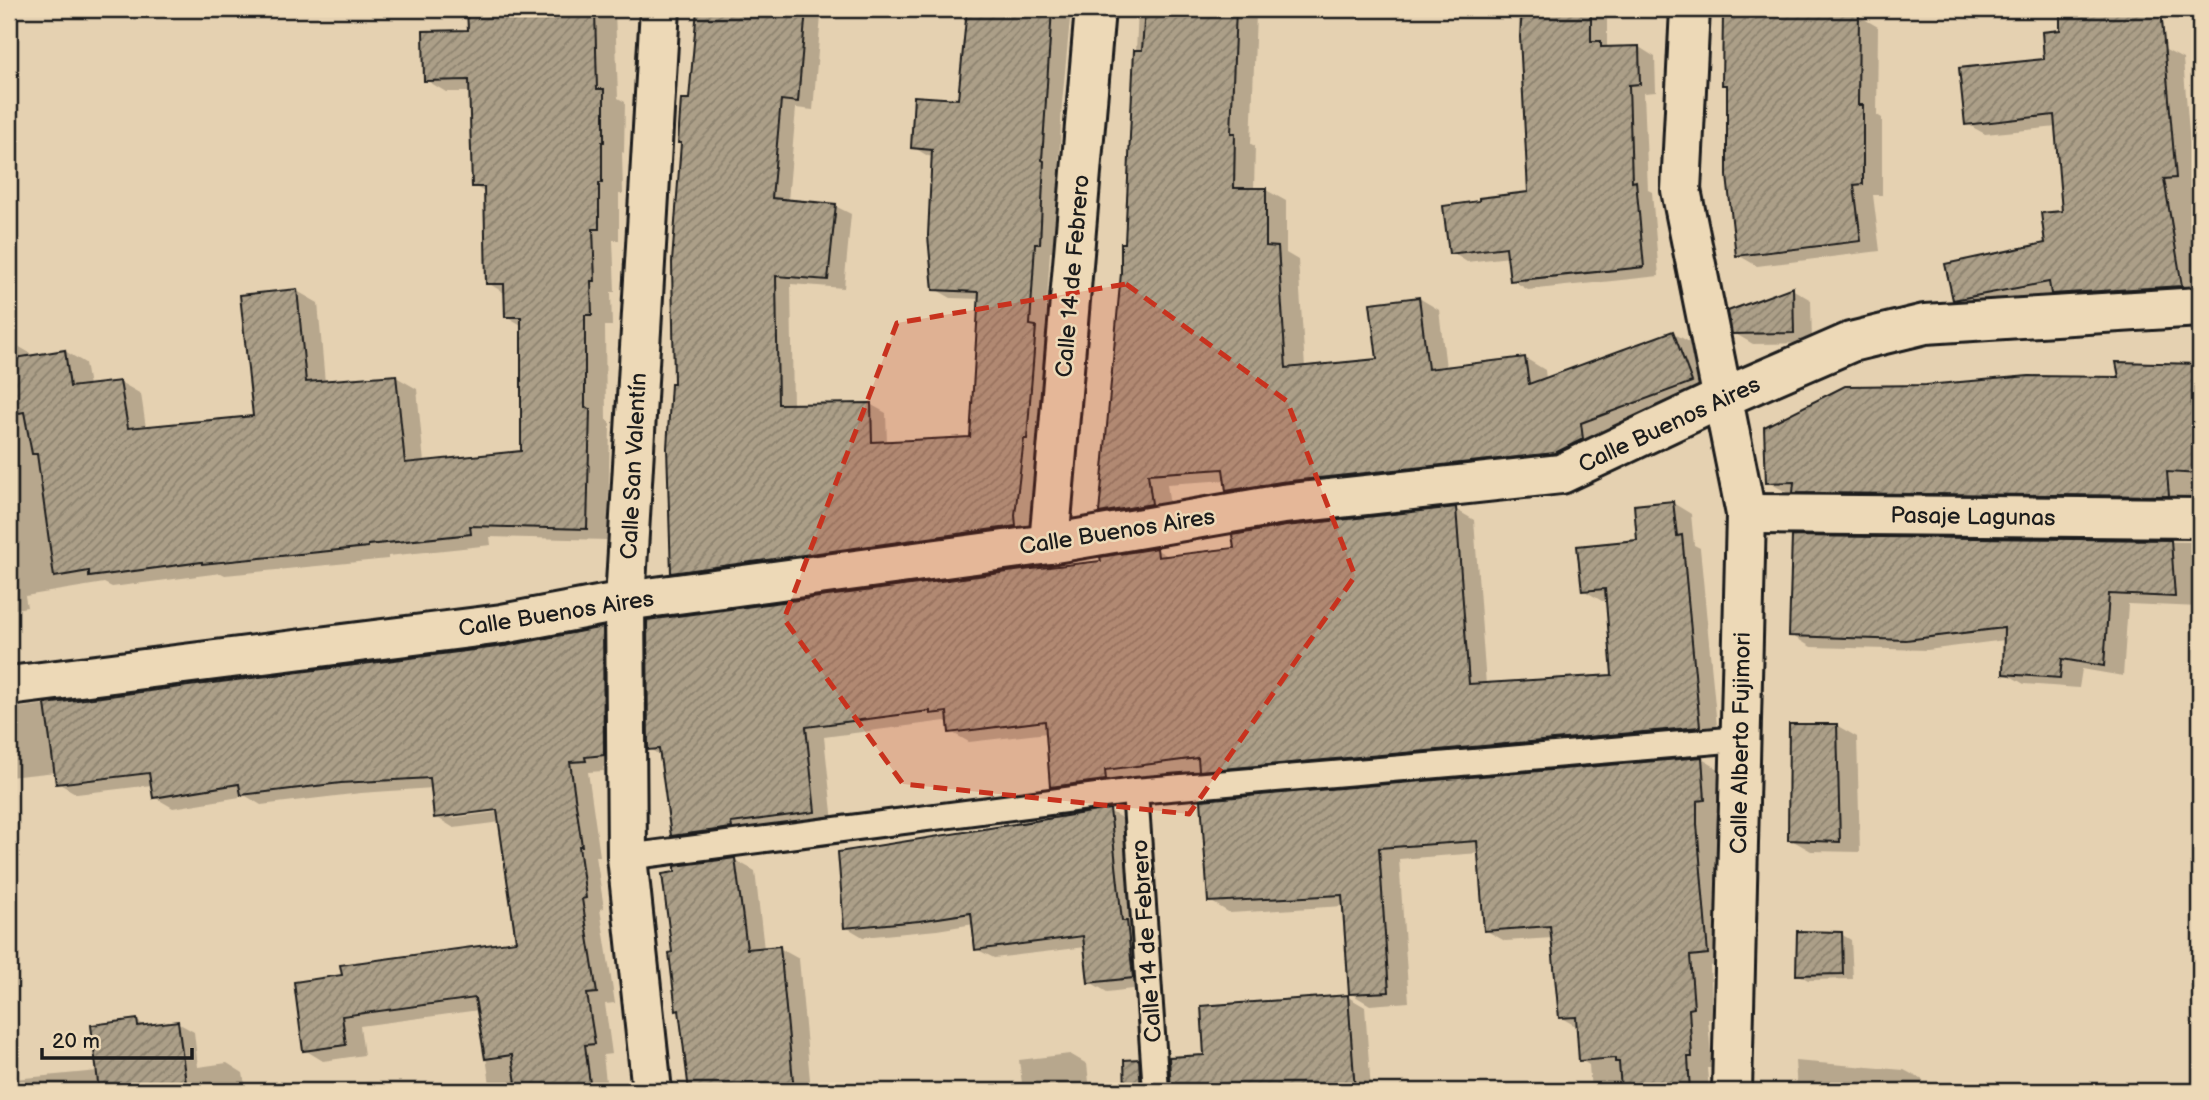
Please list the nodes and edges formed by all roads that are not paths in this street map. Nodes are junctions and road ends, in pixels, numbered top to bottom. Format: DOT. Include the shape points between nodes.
graph roads {
  1 [pos="660,9"];
  2 [pos="1095,9"];
  3 [pos="1690,9"];
  4 [pos="2200,307"];
  5 [pos="1723,398"];
  6 [pos="1746,514"];
  7 [pos="2200,518"];
  8 [pos="1049,544"];
  9 [pos="625,601"];
  10 [pos="9,685"];
  11 [pos="1740,739"];
  12 [pos="1135,791"];
  13 [pos="627,857"];
  14 [pos="652,1091"];
  15 [pos="1156,1091"];
  16 [pos="1732,1091"];
  1 -- 9 [label="street, Calle San Valentín"];
  2 -- 8 [label="street, Calle 14 de Febrero"];
  3 -- 5 [label="street, Calle Alberto Fujimori" via="1681,190"];
  4 -- 5 [label="street, Calle Buenos Aires" via="1925,324 1851,342"];
  5 -- 6 [label="street, Calle Alberto Fujimori"];
  5 -- 8 [label="street, Calle Buenos Aires" via="1561,474 1283,504"];
  6 -- 7 [label="street, Pasaje Lagunas"];
  6 -- 11 [label="street, Calle Alberto Fujimori"];
  8 -- 9 [label="street, Calle Buenos Aires"];
  9 -- 10 [label="street, Calle Buenos Aires" via="502,624"];
  9 -- 13 [label="street, Calle San Valentín"];
  11 -- 12 [label="lane"];
  11 -- 16 [label="street, Calle Alberto Fujimori"];
  12 -- 13 [label="lane"];
  12 -- 15 [label="lane, Calle 14 de Febrero"];
  13 -- 14 [label="street, Calle San Valentín"];
}
